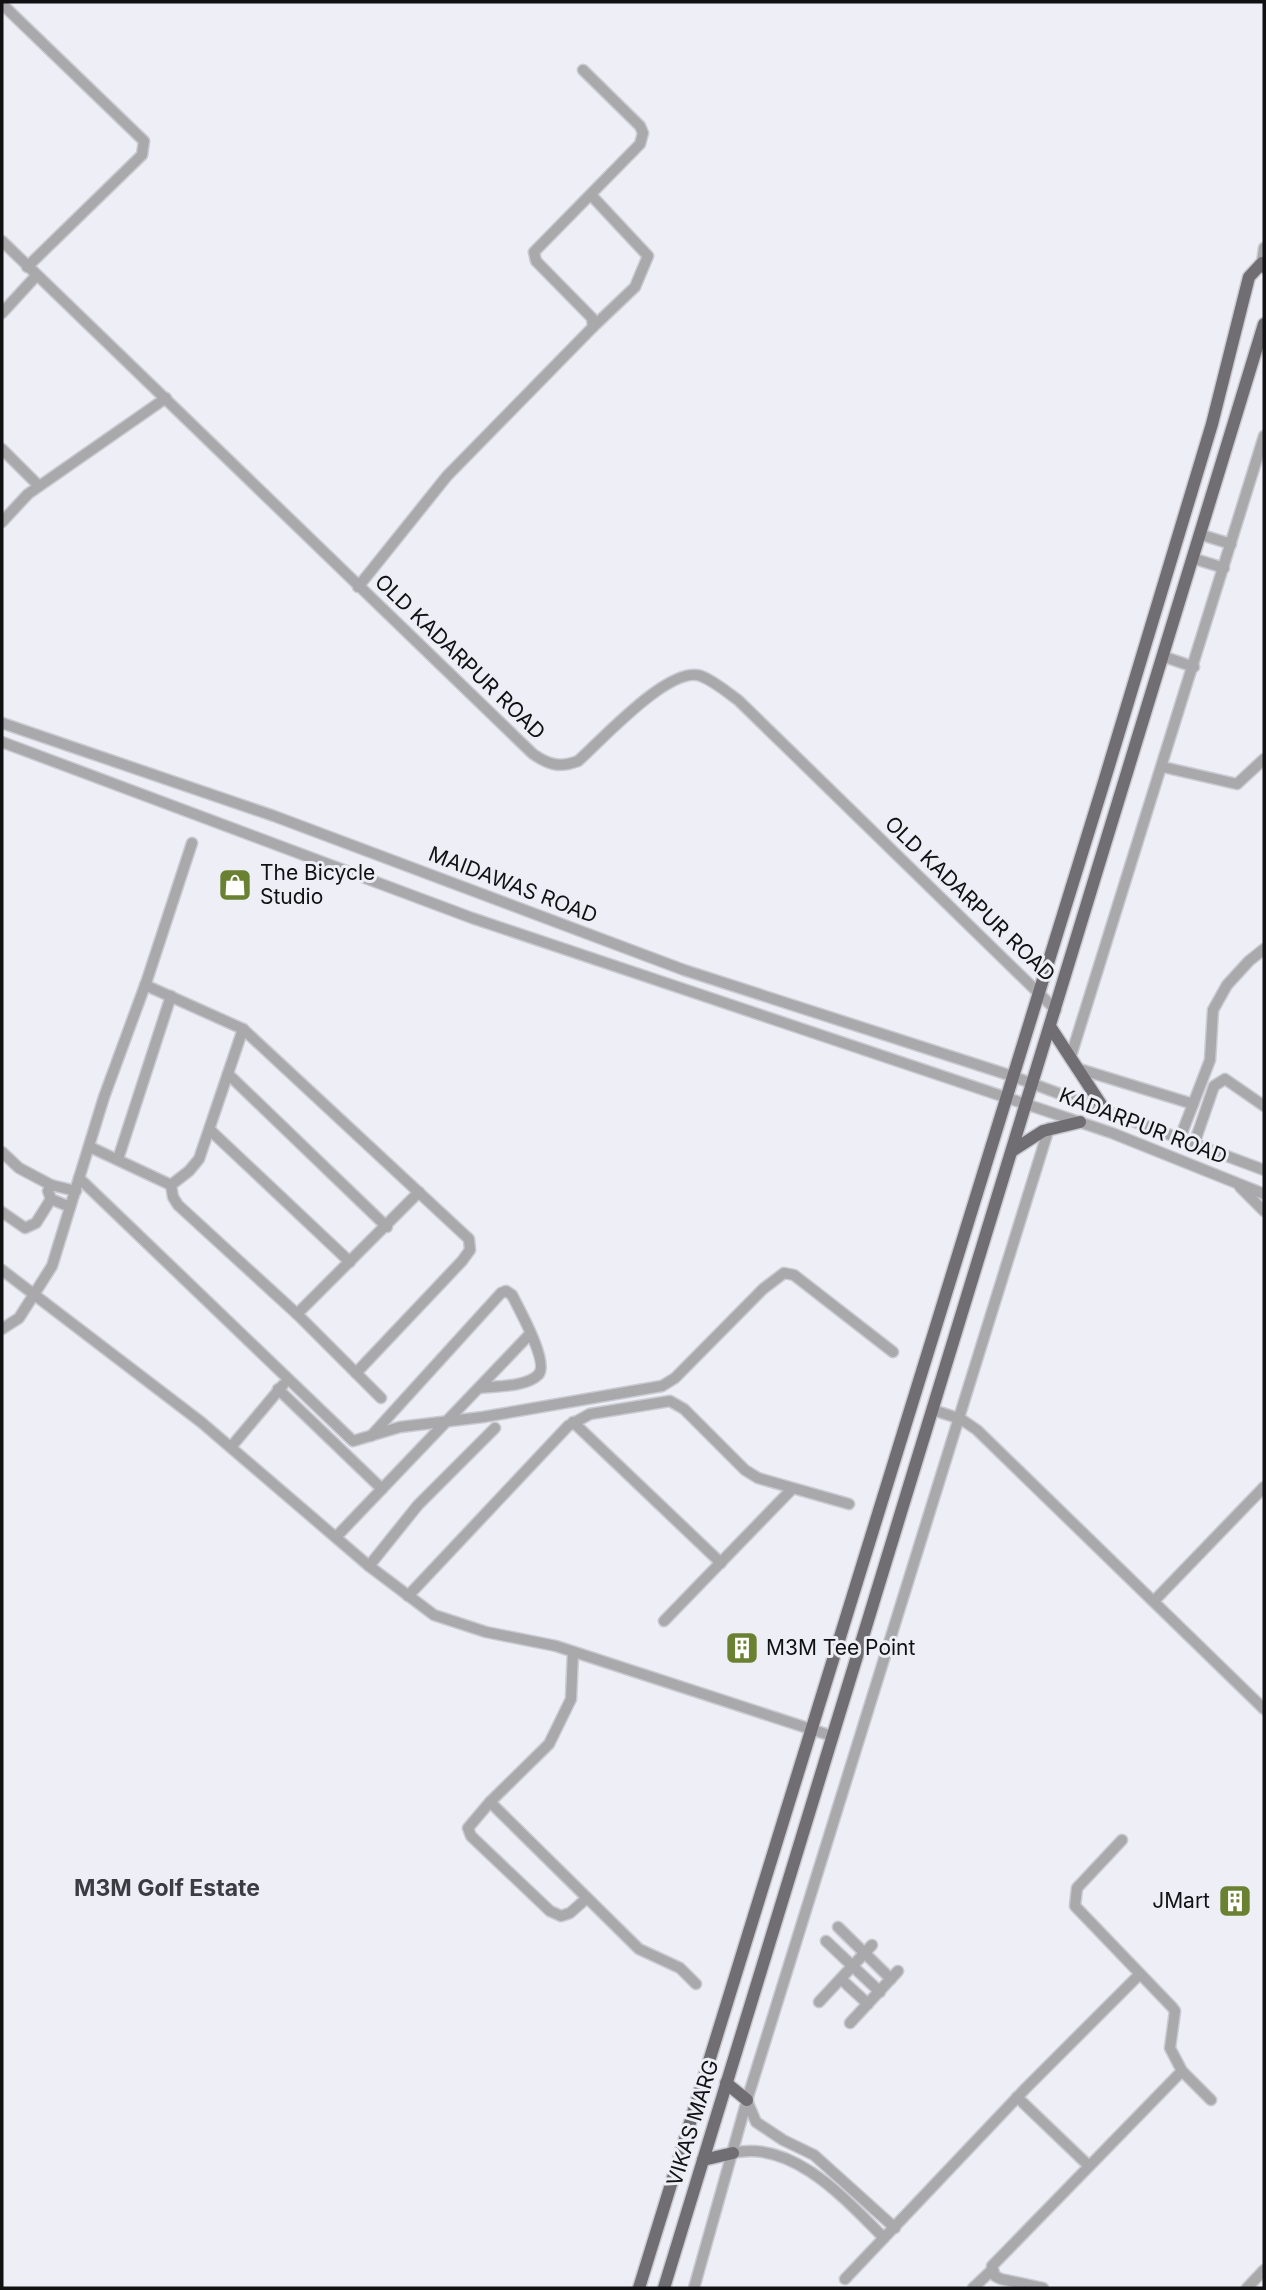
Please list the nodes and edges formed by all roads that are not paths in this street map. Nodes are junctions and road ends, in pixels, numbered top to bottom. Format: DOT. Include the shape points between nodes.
graph roads {
  1 [pos="2,4"];
  2 [pos="583,70"];
  3 [pos="591,195"];
  4 [pos="2,241"];
  5 [pos="1264,248"];
  6 [pos="1263,265"];
  7 [pos="27,267"];
  8 [pos="36,276"];
  9 [pos="2,313"];
  10 [pos="1264,324"];
  11 [pos="593,327"];
  12 [pos="166,398"];
  13 [pos="1264,436"];
  14 [pos="2,449"];
  15 [pos="39,486"];
  16 [pos="2,522"];
  17 [pos="1202,535"];
  18 [pos="1231,544"];
  19 [pos="1195,559"];
  20 [pos="1224,568"];
  21 [pos="358,587"];
  22 [pos="1165,657"];
  23 [pos="1194,667"];
  24 [pos="2,723"];
  25 [pos="2,742"];
  26 [pos="1264,759"];
  27 [pos="1163,767"];
  28 [pos="192,843"];
  29 [pos="1264,949"];
  30 [pos="145,985"];
  31 [pos="1038,993"];
  32 [pos="171,996"];
  33 [pos="1056,1010"];
  34 [pos="1051,1027"];
  35 [pos="243,1029"];
  36 [pos="1073,1064"];
  37 [pos="228,1074"];
  38 [pos="1012,1076"];
  39 [pos="1033,1084"];
  40 [pos="1007,1098"];
  41 [pos="1026,1104"];
  42 [pos="1192,1106"];
  43 [pos="1264,1106"];
  44 [pos="1104,1110"];
  45 [pos="1080,1122"];
  46 [pos="1049,1128"];
  47 [pos="210,1130"];
  48 [pos="1180,1138"];
  49 [pos="1194,1144"];
  50 [pos="90,1147"];
  51 [pos="1012,1151"];
  52 [pos="2,1152"];
  53 [pos="118,1159"];
  54 [pos="1264,1170"];
  55 [pos="79,1178"];
  56 [pos="1236,1182"];
  57 [pos="51,1185"];
  58 [pos="171,1185"];
  59 [pos="76,1191"];
  60 [pos="419,1192"];
  61 [pos="1264,1194"];
  62 [pos="51,1199"];
  63 [pos="70,1207"];
  64 [pos="1264,1211"];
  65 [pos="2,1212"];
  66 [pos="387,1227"];
  67 [pos="350,1262"];
  68 [pos="2,1270"];
  69 [pos="36,1294"];
  70 [pos="297,1314"];
  71 [pos="2,1329"];
  72 [pos="530,1334"];
  73 [pos="893,1352"];
  74 [pos="356,1373"];
  75 [pos="288,1380"];
  76 [pos="480,1388"];
  77 [pos="278,1389"];
  78 [pos="381,1398"];
  79 [pos="933,1410"];
  80 [pos="961,1419"];
  81 [pos="449,1420"];
  82 [pos="573,1422"];
  83 [pos="495,1428"];
  84 [pos="370,1438"];
  85 [pos="231,1447"];
  86 [pos="1264,1487"];
  87 [pos="382,1489"];
  88 [pos="792,1489"];
  89 [pos="849,1504"];
  90 [pos="337,1537"];
  91 [pos="720,1563"];
  92 [pos="369,1566"];
  93 [pos="408,1596"];
  94 [pos="1154,1601"];
  95 [pos="664,1621"];
  96 [pos="573,1652"];
  97 [pos="1264,1709"];
  98 [pos="811,1730"];
  99 [pos="832,1736"];
  100 [pos="490,1802"];
  101 [pos="1122,1840"];
  102 [pos="587,1898"];
  103 [pos="838,1927"];
  104 [pos="826,1941"];
  105 [pos="868,1949"];
  106 [pos="853,1966"];
  107 [pos="1139,1975"];
  108 [pos="841,1979"];
  109 [pos="696,1984"];
  110 [pos="880,1992"];
  111 [pos="819,2002"];
  112 [pos="868,2004"];
  113 [pos="850,2023"];
  114 [pos="1182,2071"];
  115 [pos="726,2083"];
  116 [pos="1017,2097"];
  117 [pos="747,2100"];
  118 [pos="1211,2101"];
  119 [pos="793,2144"];
  120 [pos="733,2153"];
  121 [pos="703,2160"];
  122 [pos="787,2161"];
  123 [pos="1088,2165"];
  124 [pos="895,2228"];
  125 [pos="884,2238"];
  126 [pos="1264,2270"];
  127 [pos="991,2271"];
  128 [pos="845,2279"];
  129 [pos="1000,2284"];
  130 [pos="639,2288"];
  131 [pos="664,2288"];
  132 [pos="694,2288"];
  133 [pos="973,2288"];
  134 [pos="1043,2288"];
  135 [pos="1247,2288"];
  1 -- 7 [label="street" via="144,141 142,155"];
  2 -- 3 [label="street" via="643,133 640,144"];
  3 -- 11 [label="street" via="649,256 635,287"];
  3 -- 11 [label="street" via="534,252 536,261 592,318"];
  4 -- 7 [label="street, OLD KADARPUR ROAD"];
  5 -- 6 [label="street"];
  6 -- 31 [label="main road" via="1249,277 1212,424"];
  7 -- 8 [label="street, OLD KADARPUR ROAD"];
  8 -- 9 [label="street"];
  8 -- 12 [label="street, OLD KADARPUR ROAD"];
  10 -- 17 [label="main road, VIKAS MARG"];
  11 -- 21 [label="street" via="447,476"];
  12 -- 15 [label="street"];
  12 -- 21 [label="street, OLD KADARPUR ROAD"];
  13 -- 18 [label="street"];
  14 -- 15 [label="street"];
  15 -- 16 [label="street"];
  17 -- 18 [label="street"];
  17 -- 19 [label="main road, VIKAS MARG"];
  18 -- 20 [label="street"];
  19 -- 20 [label="street"];
  19 -- 22 [label="main road, VIKAS MARG"];
  20 -- 23 [label="street"];
  21 -- 31 [label="street, OLD KADARPUR ROAD" via="533,754 549,764 565,766 578,761 661,687 680,677 699,675 748,710"];
  22 -- 23 [label="street"];
  22 -- 33 [label="main road, VIKAS MARG"];
  23 -- 27 [label="street"];
  24 -- 38 [label="street, MAIDAWAS ROAD" via="275,816 684,970"];
  25 -- 40 [label="street, MAIDAWAS ROAD" via="472,918"];
  26 -- 27 [label="street" via="1237,784"];
  27 -- 36 [label="street"];
  28 -- 30 [label="street"];
  29 -- 42 [label="street" via="1218,999 1211,1016 1213,1051"];
  30 -- 32 [label="street"];
  30 -- 50 [label="street"];
  31 -- 33 [label="street, OLD KADARPUR ROAD"];
  31 -- 38 [label="main road"];
  32 -- 35 [label="street"];
  32 -- 53 [label="street"];
  33 -- 34 [label="main road, VIKAS MARG"];
  34 -- 36 [label="main road"];
  34 -- 39 [label="main road, VIKAS MARG"];
  35 -- 37 [label="street"];
  35 -- 60 [label="street"];
  36 -- 42 [label="street"];
  36 -- 44 [label="main road"];
  37 -- 47 [label="street"];
  37 -- 66 [label="street"];
  38 -- 39 [label="street, KADARPUR ROAD"];
  38 -- 40 [label="main road"];
  39 -- 41 [label="main road, VIKAS MARG"];
  39 -- 44 [label="street, KADARPUR ROAD"];
  40 -- 41 [label="street, KADARPUR ROAD"];
  40 -- 98 [label="main road"];
  41 -- 45 [label="street, KADARPUR ROAD"];
  41 -- 51 [label="main road, VIKAS MARG"];
  42 -- 48 [label="street"];
  43 -- 49 [label="street" via="1225,1079 1214,1086"];
  44 -- 48 [label="street, KADARPUR ROAD"];
  45 -- 46 [label="main road"];
  45 -- 56 [label="street, KADARPUR ROAD"];
  46 -- 51 [label="main road"];
  46 -- 80 [label="street"];
  47 -- 58 [label="street" via="199,1159"];
  47 -- 67 [label="street"];
  48 -- 49 [label="street, KADARPUR ROAD"];
  49 -- 54 [label="street, KADARPUR ROAD"];
  50 -- 53 [label="street"];
  50 -- 55 [label="street"];
  51 -- 79 [label="main road, VIKAS MARG"];
  52 -- 57 [label="street"];
  53 -- 58 [label="street"];
  55 -- 59 [label="street"];
  55 -- 75 [label="street"];
  56 -- 61 [label="street, KADARPUR ROAD"];
  56 -- 64 [label="street"];
  57 -- 59 [label="street"];
  57 -- 62 [label="street"];
  58 -- 70 [label="street" via="178,1205"];
  59 -- 63 [label="street"];
  60 -- 66 [label="street"];
  60 -- 74 [label="street" via="465,1231 470,1250"];
  62 -- 63 [label="street"];
  62 -- 65 [label="street" via="36,1223 25,1228"];
  63 -- 69 [label="street" via="51,1266"];
  66 -- 67 [label="street"];
  67 -- 70 [label="street"];
  68 -- 69 [label="street"];
  69 -- 71 [label="street" via="19,1318"];
  69 -- 85 [label="street"];
  70 -- 74 [label="street"];
  72 -- 76 [label="street"];
  72 -- 76 [label="street" via="543,1363 539,1375"];
  72 -- 84 [label="street" via="512,1295 501,1293"];
  73 -- 81 [label="street" via="794,1275 784,1273 662,1386"];
  74 -- 78 [label="street"];
  75 -- 77 [label="street"];
  75 -- 84 [label="street" via="348,1438"];
  76 -- 81 [label="street"];
  77 -- 85 [label="street"];
  77 -- 87 [label="street"];
  79 -- 80 [label="street"];
  79 -- 99 [label="main road, VIKAS MARG"];
  80 -- 94 [label="street"];
  80 -- 117 [label="street"];
  81 -- 84 [label="street" via="400,1427"];
  81 -- 87 [label="street"];
  82 -- 88 [label="street" via="590,1414 670,1401 684,1409 745,1470"];
  82 -- 91 [label="street"];
  82 -- 93 [label="street"];
  83 -- 92 [label="street" via="418,1505"];
  85 -- 90 [label="street"];
  86 -- 94 [label="street"];
  87 -- 90 [label="street"];
  88 -- 89 [label="street"];
  88 -- 91 [label="street"];
  90 -- 92 [label="street"];
  91 -- 95 [label="street"];
  92 -- 93 [label="street"];
  93 -- 96 [label="street" via="435,1615 467,1626"];
  94 -- 97 [label="street"];
  96 -- 98 [label="street"];
  96 -- 100 [label="street" via="571,1699 549,1744"];
  98 -- 99 [label="street"];
  98 -- 130 [label="main road"];
  99 -- 115 [label="main road, VIKAS MARG"];
  100 -- 102 [label="street"];
  100 -- 102 [label="street" via="468,1828 485,1850 550,1911 561,1916 570,1913"];
  101 -- 107 [label="street" via="1077,1888 1074,1899 1080,1912"];
  102 -- 109 [label="street" via="639,1949 680,1968"];
  103 -- 105 [label="street"];
  104 -- 106 [label="street"];
  105 -- 106 [label="street"];
  105 -- 110 [label="street" via="895,1975"];
  106 -- 108 [label="street"];
  106 -- 110 [label="street"];
  107 -- 114 [label="street" via="1175,2011 1170,2048"];
  107 -- 116 [label="street"];
  108 -- 111 [label="street"];
  108 -- 112 [label="street"];
  110 -- 112 [label="street"];
  112 -- 113 [label="street"];
  114 -- 118 [label="street"];
  114 -- 123 [label="street"];
  115 -- 117 [label="main road"];
  115 -- 121 [label="main road, VIKAS MARG"];
  116 -- 123 [label="street"];
  116 -- 124 [label="street"];
  117 -- 119 [label="street" via="757,2122"];
  117 -- 120 [label="street"];
  119 -- 122 [label="street"];
  119 -- 124 [label="street" via="814,2155"];
  120 -- 121 [label="main road"];
  120 -- 122 [label="street" via="751,2151"];
  120 -- 132 [label="street"];
  121 -- 131 [label="main road, VIKAS MARG"];
  122 -- 125 [label="street" via="818,2175"];
  123 -- 127 [label="street"];
  124 -- 125 [label="street"];
  125 -- 128 [label="street"];
  126 -- 135 [label="street"];
  127 -- 129 [label="street"];
  127 -- 133 [label="street"];
  129 -- 134 [label="street"];
}
